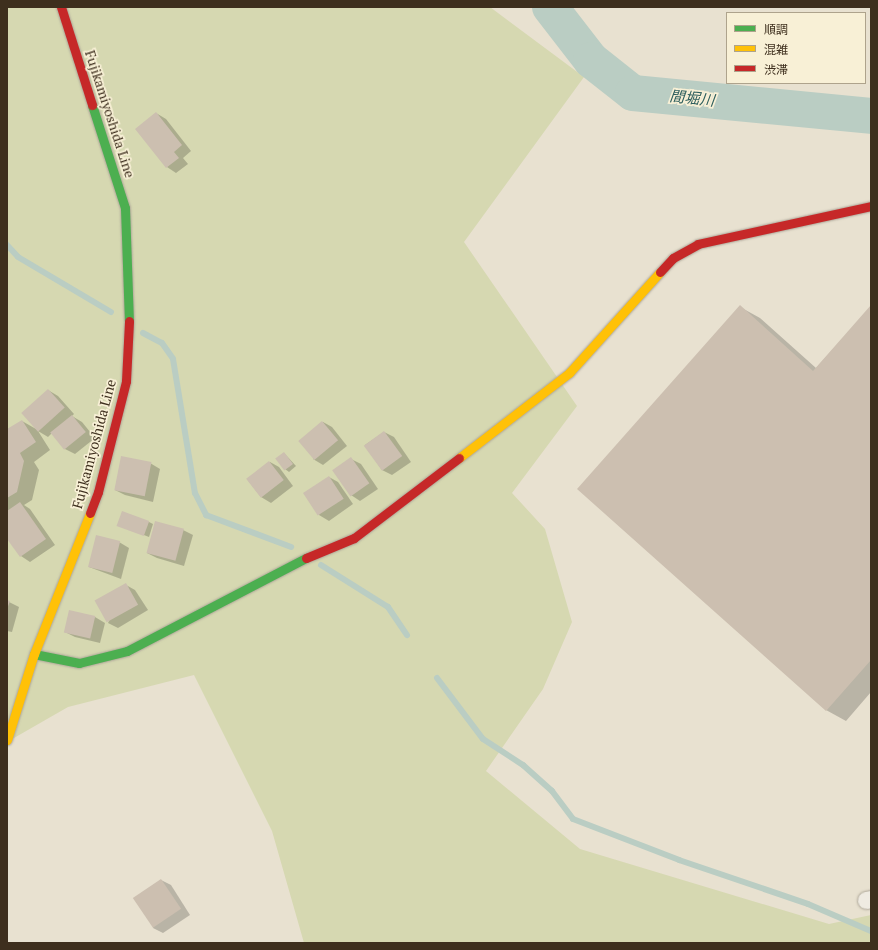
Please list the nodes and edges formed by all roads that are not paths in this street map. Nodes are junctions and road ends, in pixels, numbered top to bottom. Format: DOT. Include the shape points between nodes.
graph roads {
  1 [pos="61,7"];
  2 [pos="871,206"];
  3 [pos="34,654"];
  4 [pos="7,740"];
  1 -- 3 [label="street, Fujikamiyoshida Line" via="126,208 128,350 126,381 98,492"];
  2 -- 3 [label="street" via="698,244 673,258 570,373 354,538 291,564 127,651 79,663"];
  3 -- 4 [label="street, Fujikamiyoshida Line"];
}
